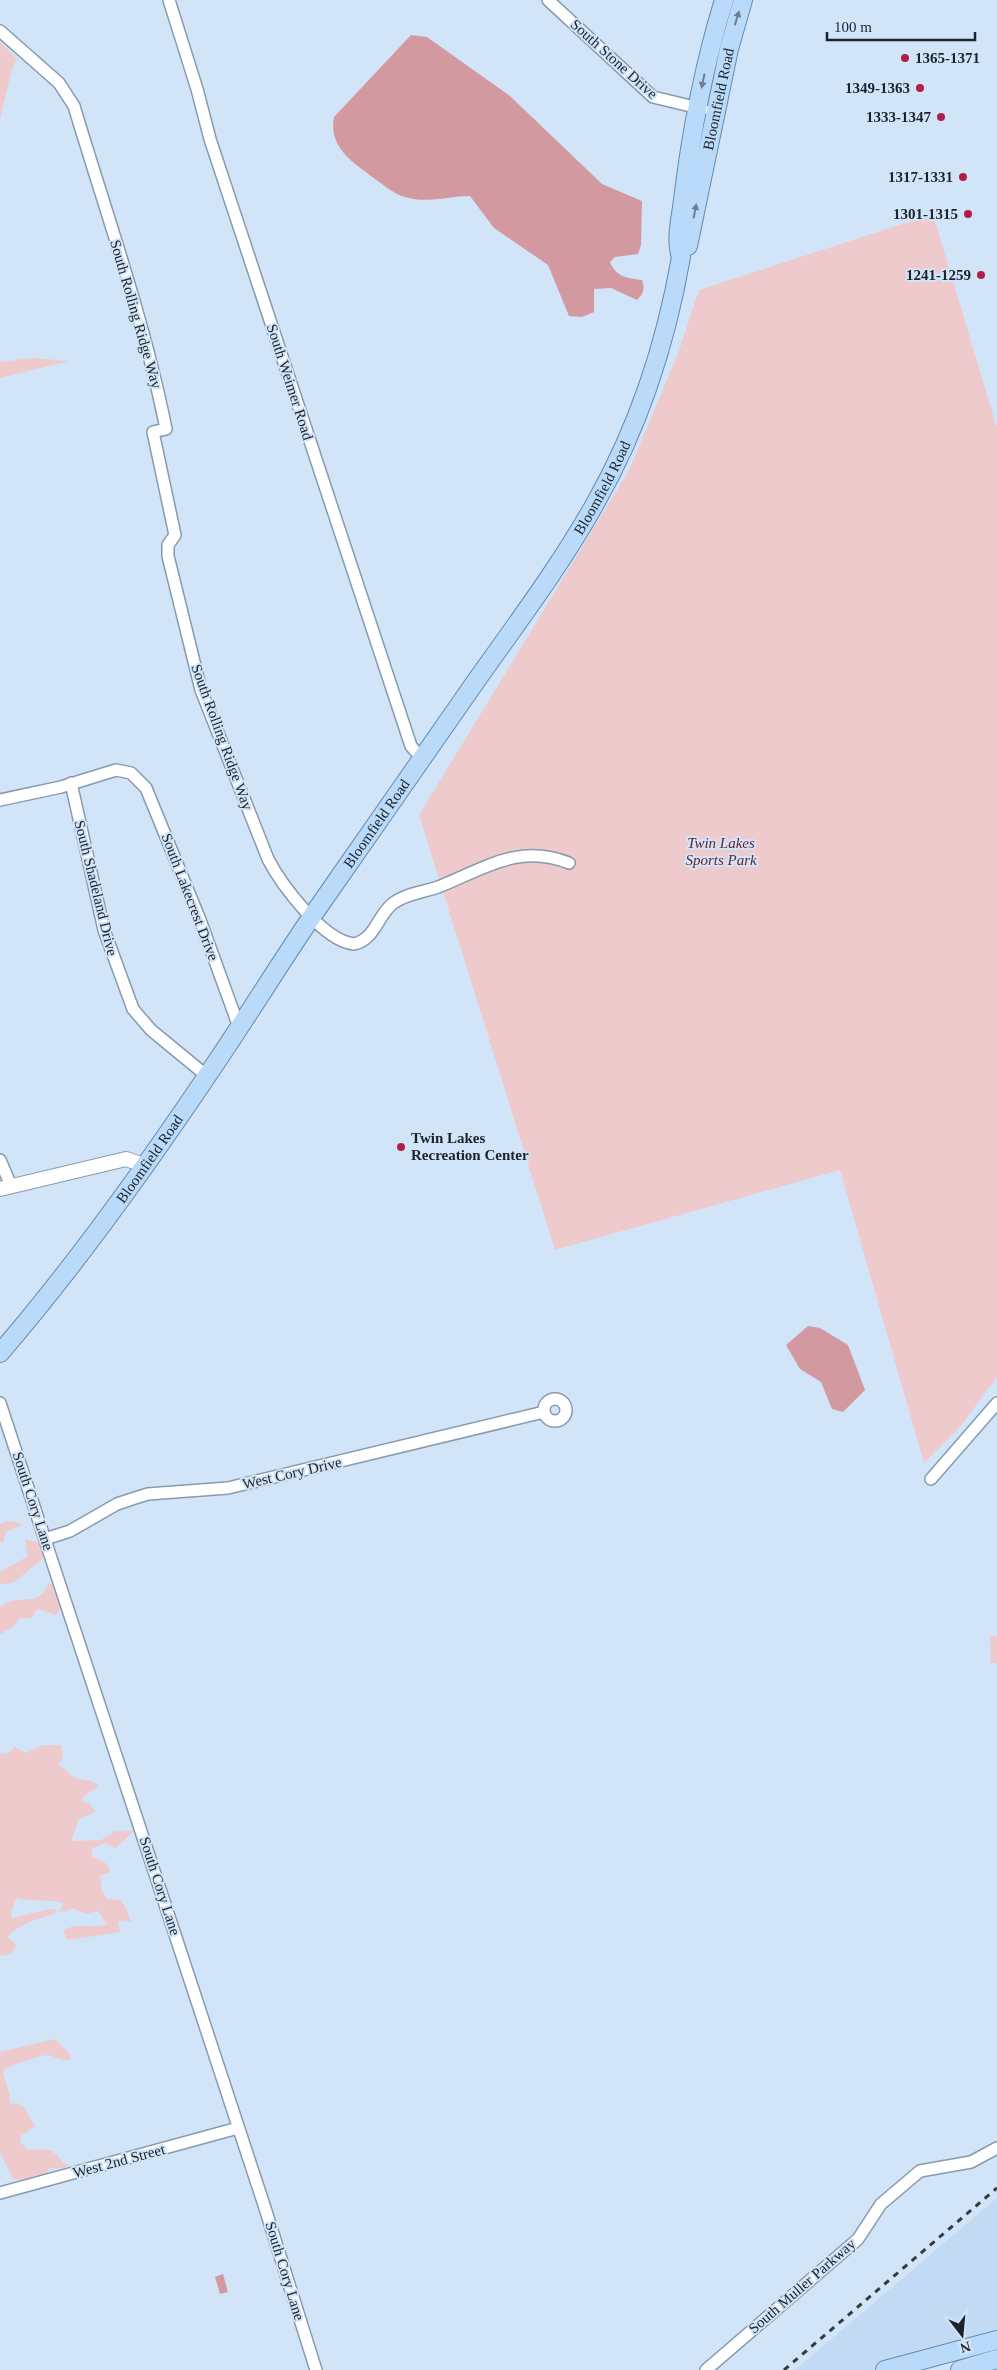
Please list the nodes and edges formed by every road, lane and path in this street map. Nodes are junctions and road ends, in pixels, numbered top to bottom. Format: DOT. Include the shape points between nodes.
graph roads {
  1 [pos="169,0"];
  2 [pos="548,0"];
  3 [pos="724,0"];
  4 [pos="742,0"];
  5 [pos="0,31"];
  6 [pos="706,109"];
  7 [pos="422,759"];
  8 [pos="71,783"];
  9 [pos="0,800"];
  10 [pos="569,863"];
  11 [pos="312,916"];
  12 [pos="239,1027"];
  13 [pos="207,1076"];
  14 [pos="0,1160"];
  15 [pos="144,1165"];
  16 [pos="5,1188"];
  17 [pos="0,1353"];
  18 [pos="0,1403"];
  19 [pos="997,1403"];
  20 [pos="544,1412"];
  21 [pos="931,1480"];
  22 [pos="46,1539"];
  23 [pos="238,2128"];
  24 [pos="997,2148"];
  25 [pos="0,2193"];
  26 [pos="997,2340"];
  27 [pos="965,2348"];
  28 [pos="997,2359"];
  29 [pos="967,2369"];
  30 [pos="316,2370"];
  31 [pos="706,2370"];
  32 [pos="885,2370"];
  1 -- 7 [label="street, South Weimer Road" via="210,139 411,746"];
  2 -- 6 [label="street, South Stone Drive" via="653,97"];
  3 -- 6 [label="main road, Bloomfield Road, one-way" via="710,50"];
  6 -- 4 [label="main road, Bloomfield Road, one-way"];
  5 -- 11 [label="street, South Rolling Ridge Way" via="59,83 74,106 146,340 159,394 166,429 153,432 175,535 168,545 168,556 197,675 268,858 277,876"];
  6 -- 7 [label="main road, Bloomfield Road" via="687,250 681,256 662,346 638,416 613,470 572,542"];
  7 -- 11 [label="main road, Bloomfield Road"];
  8 -- 9 [label="street"];
  8 -- 12 [label="street, South Lakecrest Drive" via="111,771 131,773 146,788"];
  8 -- 13 [label="street, South Shadeland Drive" via="104,930 133,1009 150,1030"];
  10 -- 11 [label="street" via="540,855 496,862 396,902 386,910 370,935 354,944 333,936"];
  11 -- 12 [label="main road, Bloomfield Road"];
  12 -- 13 [label="main road, Bloomfield Road"];
  13 -- 15 [label="main road, Bloomfield Road"];
  14 -- 16 [label="street"];
  15 -- 16 [label="street" via="126,1159"];
  15 -- 17 [label="main road, Bloomfield Road" via="41,1305"];
  18 -- 22 [label="street, South Cory Lane"];
  19 -- 21 [label="street"];
  20 -- 22 [label="street, West Cory Drive" via="228,1488 135,1498 70,1531"];
  22 -- 23 [label="street, South Cory Lane"];
  23 -- 25 [label="street, West 2nd Street"];
  23 -- 30 [label="street, South Cory Lane"];
  24 -- 31 [label="street, South Muller Parkway" via="971,2162 920,2171 881,2204 852,2244"];
  26 -- 27 [label="main road"];
  27 -- 29 [label="street"];
  27 -- 32 [label="main road"];
  28 -- 29 [label="main road"];
}
